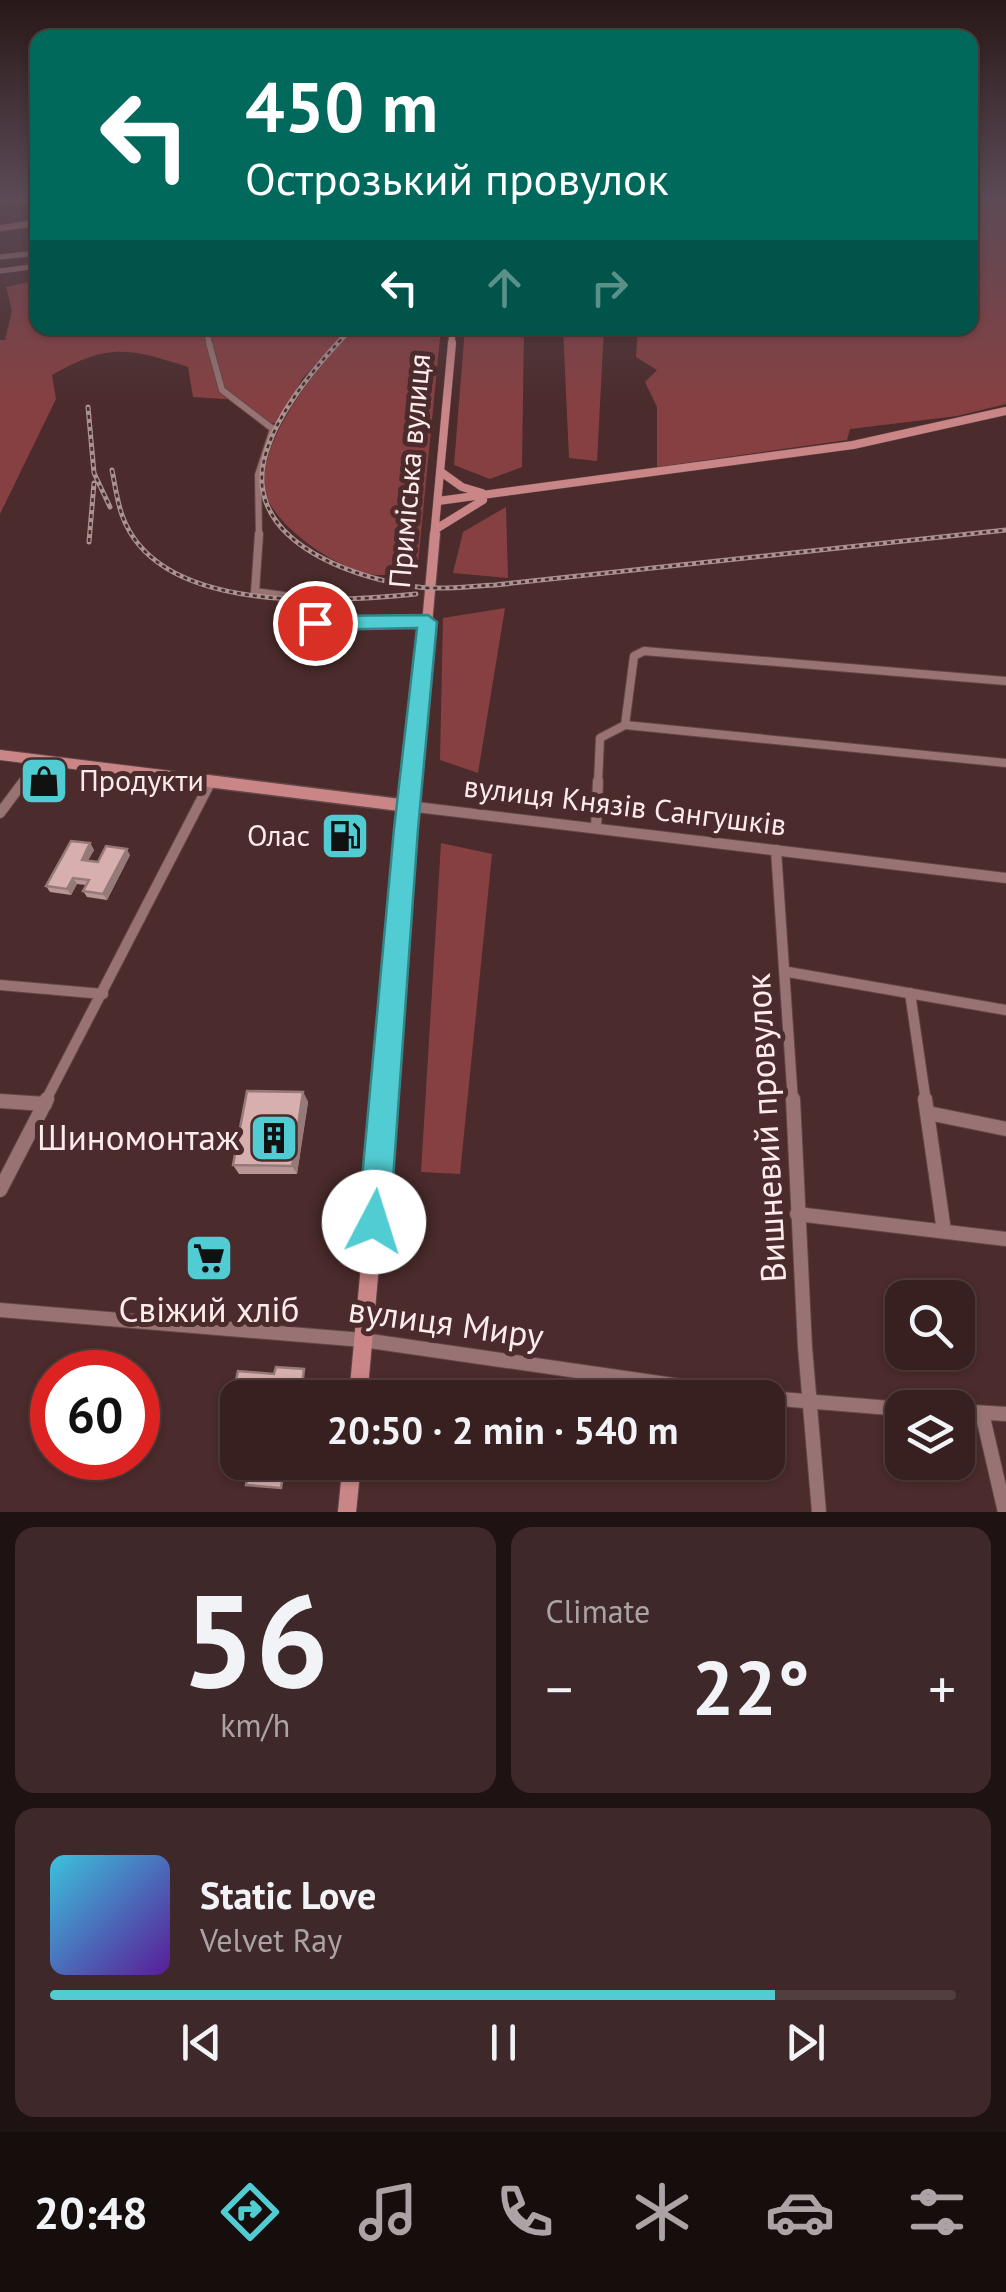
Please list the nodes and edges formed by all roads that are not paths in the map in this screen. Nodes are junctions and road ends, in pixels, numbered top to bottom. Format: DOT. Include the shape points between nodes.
graph roads {
  1 [pos="26,268"];
  2 [pos="0,271"];
  3 [pos="207,335"];
  4 [pos="452,335"];
  5 [pos="1006,411"];
  6 [pos="441,472"];
  7 [pos="502,494"];
  8 [pos="438,501"];
  9 [pos="436,528"];
  10 [pos="428,622"];
  11 [pos="677,652"];
  12 [pos="1006,681"];
  13 [pos="625,725"];
  14 [pos="0,756"];
  15 [pos="39,760"];
  16 [pos="1006,763"];
  17 [pos="211,781"];
  18 [pos="408,806"];
  19 [pos="0,812"];
  20 [pos="596,828"];
  21 [pos="776,850"];
  22 [pos="1006,878"];
  23 [pos="788,972"];
  24 [pos="0,985"];
  25 [pos="910,993"];
  26 [pos="103,994"];
  27 [pos="1006,1010"];
  28 [pos="0,1101"];
  29 [pos="45,1104"];
  30 [pos="928,1112"];
  31 [pos="1006,1129"];
  32 [pos="0,1190"];
  33 [pos="797,1214"];
  34 [pos="944,1231"];
  35 [pos="1006,1239"];
  36 [pos="0,1310"];
  37 [pos="364,1340"];
  38 [pos="360,1380"];
  39 [pos="641,1380"];
  40 [pos="785,1401"];
  41 [pos="807,1404"];
  42 [pos="885,1408"];
  43 [pos="975,1413"];
  44 [pos="982,1413"];
  45 [pos="1006,1414"];
  46 [pos="350,1480"];
  47 [pos="347,1512"];
  48 [pos="819,1512"];
  49 [pos="1005,1512"];
  1 -- 2 [label="street"];
  3 -- 10 [label="street" via="222,390 272,429 258,475 255,592 284,596 278,624"];
  4 -- 6 [label="main road, Приміська вулиця"];
  5 -- 7 [label="main road" via="852,445"];
  6 -- 7 [label="main road" via="462,487"];
  6 -- 8 [label="main road, Приміська вулиця"];
  7 -- 8 [label="main road"];
  7 -- 9 [label="main road"];
  8 -- 9 [label="main road, Приміська вулиця"];
  9 -- 10 [label="main road, Приміська вулиця"];
  10 -- 18 [label="main road, Приміська вулиця"];
  11 -- 12 [label="street"];
  11 -- 13 [label="street" via="634,656"];
  13 -- 16 [label="street"];
  13 -- 20 [label="street" via="600,738"];
  14 -- 15 [label="main road, вулиця Князів Сангушків"];
  15 -- 17 [label="main road, вулиця Князів Сангушків"];
  15 -- 19 [label="street"];
  17 -- 18 [label="main road, вулиця Князів Сангушків"];
  17 -- 26 [label="street"];
  18 -- 20 [label="street, вулиця Князів Сангушків"];
  18 -- 37 [label="main road, Приміська вулиця"];
  20 -- 21 [label="street, вулиця Князів Сангушків"];
  21 -- 22 [label="street, вулиця Князів Сангушків"];
  21 -- 23 [label="street, Вишневий провулок"];
  23 -- 25 [label="street"];
  23 -- 33 [label="street, Вишневий провулок"];
  24 -- 26 [label="street"];
  25 -- 27 [label="street"];
  25 -- 30 [label="street"];
  26 -- 29 [label="street"];
  28 -- 29 [label="street"];
  29 -- 32 [label="street"];
  30 -- 31 [label="street"];
  30 -- 34 [label="street"];
  33 -- 34 [label="street"];
  33 -- 41 [label="street, Вишневий провулок"];
  34 -- 35 [label="street"];
  36 -- 37 [label="street, вулиця Миру"];
  37 -- 38 [label="main road, Приміська вулиця"];
  37 -- 39 [label="street, вулиця Миру"];
  40 -- 41 [label="street, вулиця Миру"];
  41 -- 42 [label="street, вулиця Миру"];
  41 -- 48 [label="street, Вишневий провулок"];
  43 -- 44 [label="street"];
  44 -- 45 [label="street"];
  44 -- 49 [label="street"];
  46 -- 47 [label="main road"];
}
